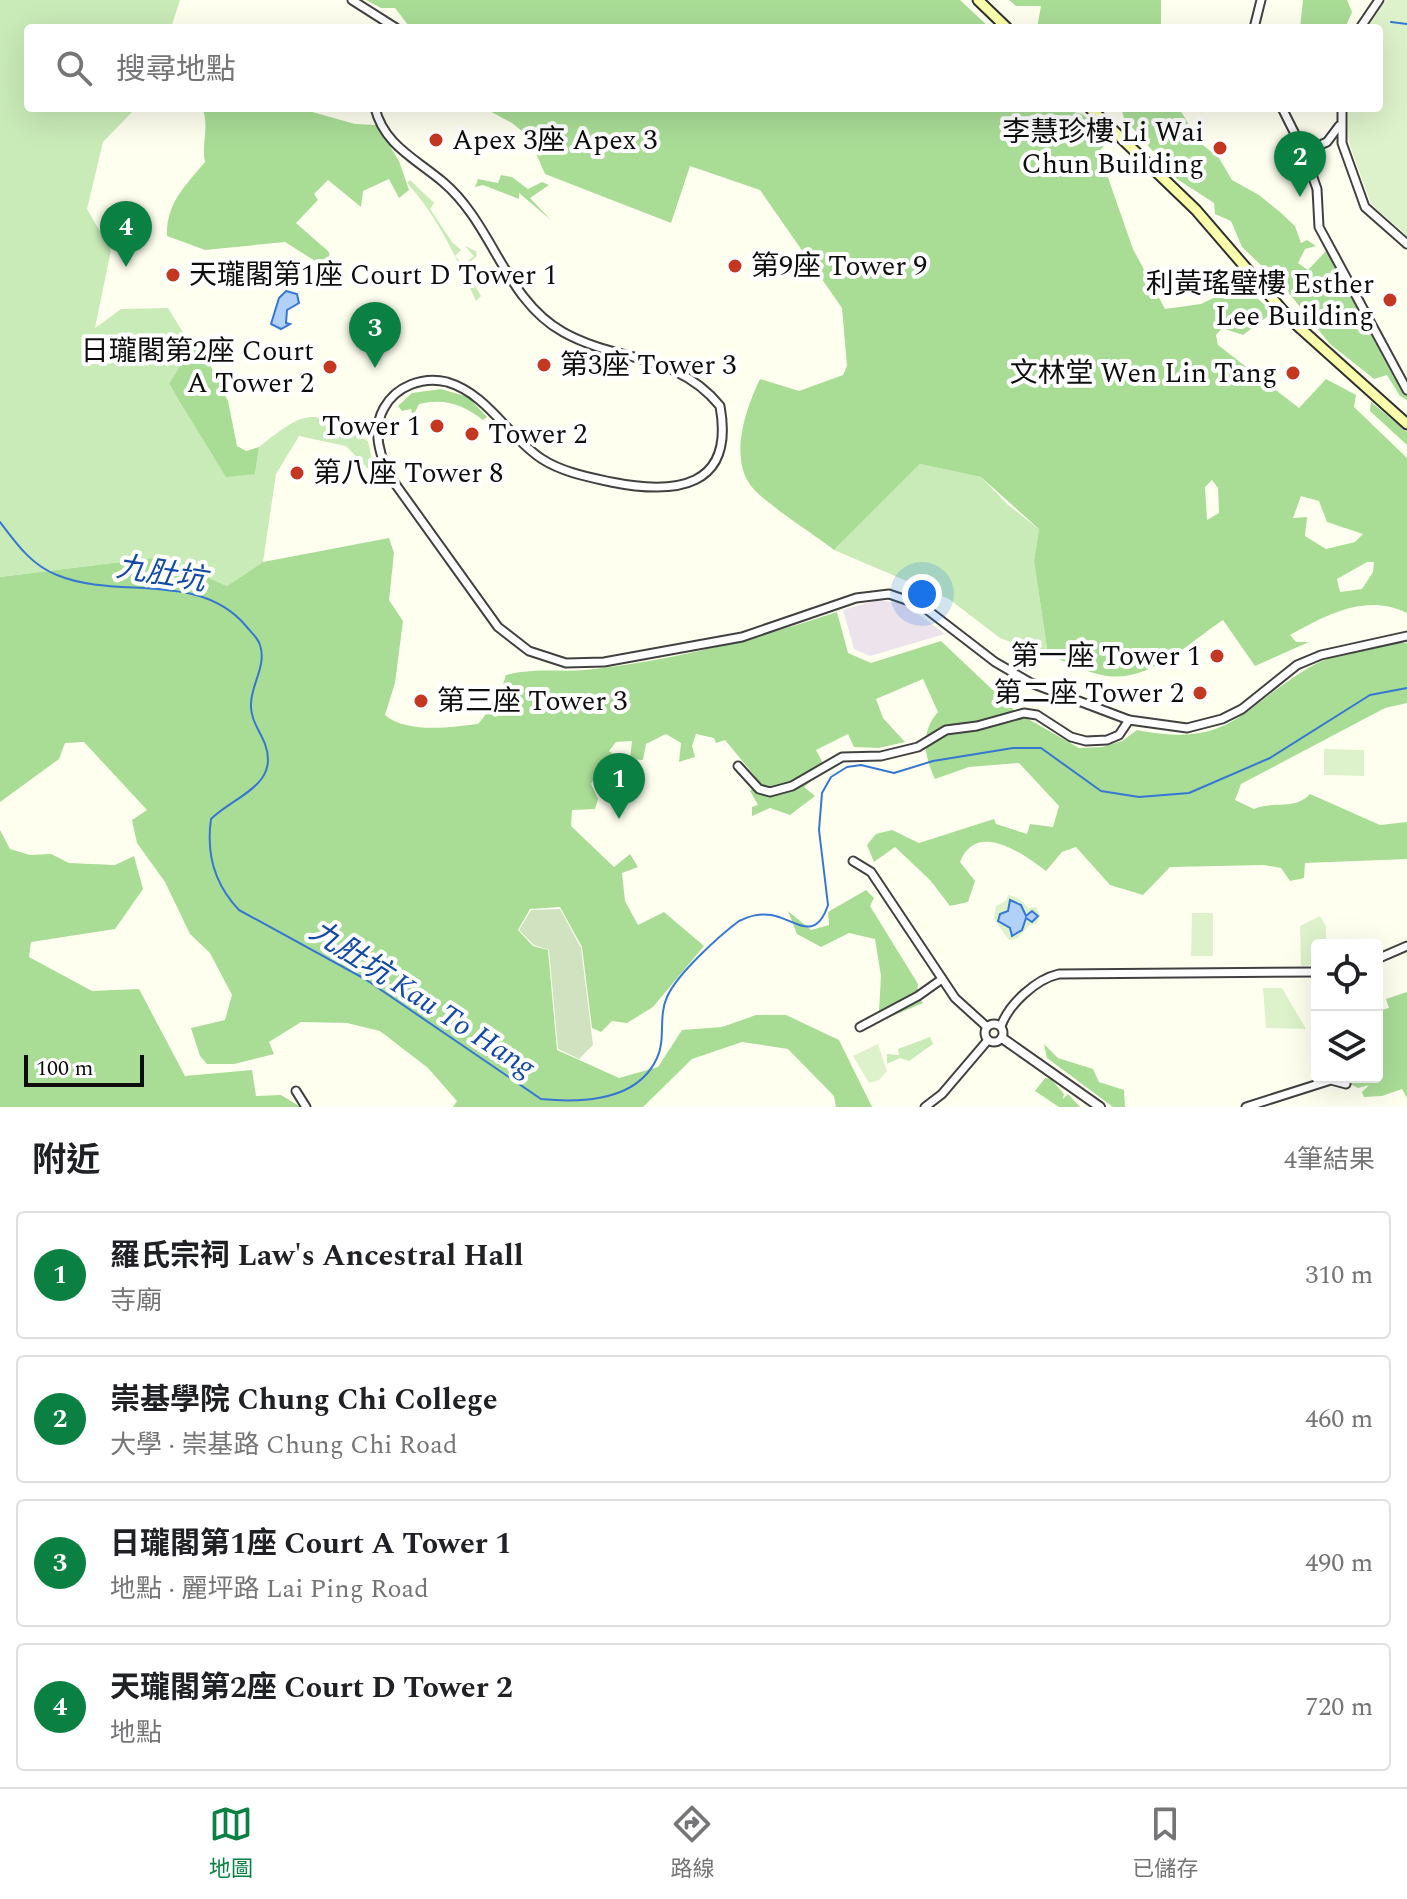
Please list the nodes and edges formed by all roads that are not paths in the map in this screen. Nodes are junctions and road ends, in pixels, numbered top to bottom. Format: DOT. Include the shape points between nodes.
graph roads {
  1 [pos="352,0"];
  2 [pos="978,0"];
  3 [pos="1261,0"];
  4 [pos="1379,0"];
  5 [pos="390,24"];
  6 [pos="1003,24"];
  7 [pos="1255,24"];
  8 [pos="1363,24"];
  9 [pos="377,112"];
  10 [pos="1094,112"];
  11 [pos="1284,112"];
  12 [pos="1342,112"];
  13 [pos="1340,124"];
  14 [pos="1327,142"];
  15 [pos="1343,150"];
  16 [pos="1304,152"];
  17 [pos="1407,244"];
  18 [pos="1249,270"];
  19 [pos="1240,277"];
  20 [pos="1407,390"];
  21 [pos="1407,424"];
  22 [pos="1407,636"];
  23 [pos="1129,720"];
  24 [pos="738,766"];
  25 [pos="853,861"];
  26 [pos="1406,945"];
  27 [pos="1383,956"];
  28 [pos="1311,972"];
  29 [pos="942,979"];
  30 [pos="1001,1026"];
  31 [pos="860,1027"];
  32 [pos="987,1027"];
  33 [pos="1002,1038"];
  34 [pos="988,1040"];
  35 [pos="1346,1084"];
  36 [pos="296,1091"];
  37 [pos="306,1107"];
  38 [pos="925,1107"];
  39 [pos="1100,1107"];
  40 [pos="1246,1107"];
  1 -- 5 [label="street"];
  2 -- 6 [label="main road"];
  3 -- 7 [label="street"];
  4 -- 8 [label="street"];
  9 -- 23 [label="street" via="386,136 477,218 537,315 583,342 676,371 704,387 720,406 722,444 714,464 696,481 658,489 590,477 543,460 476,398 448,382 413,384 389,400 378,436 391,478 512,640 547,659 594,663 742,637 856,598 889,594 921,605 1031,683"];
  10 -- 18 [label="main road" via="1196,210"];
  11 -- 16 [label="street"];
  12 -- 13 [label="street"];
  13 -- 14 [label="street"];
  13 -- 15 [label="street"];
  14 -- 15 [label="street"];
  14 -- 16 [label="street"];
  15 -- 17 [label="street" via="1369,212"];
  16 -- 20 [label="street" via="1317,189 1319,227"];
  18 -- 19 [label="street"];
  18 -- 21 [label="main road" via="1290,319"];
  22 -- 23 [label="street" via="1344,647 1297,665 1222,719 1187,728"];
  23 -- 24 [label="street" via="1119,735 1086,741 1024,713 946,730 918,747 881,756 842,757 792,786 770,792 759,789"];
  25 -- 29 [label="street" via="876,879"];
  26 -- 27 [label="street"];
  28 -- 30 [label="street" via="1059,974 1036,985"];
  29 -- 31 [label="street"];
  29 -- 32 [label="street"];
  30 -- 32 [label="street"];
  30 -- 33 [label="street"];
  32 -- 34 [label="street"];
  33 -- 34 [label="street"];
  33 -- 39 [label="street"];
  34 -- 38 [label="street"];
  35 -- 40 [label="street" via="1331,1080"];
  36 -- 37 [label="street"];
}
